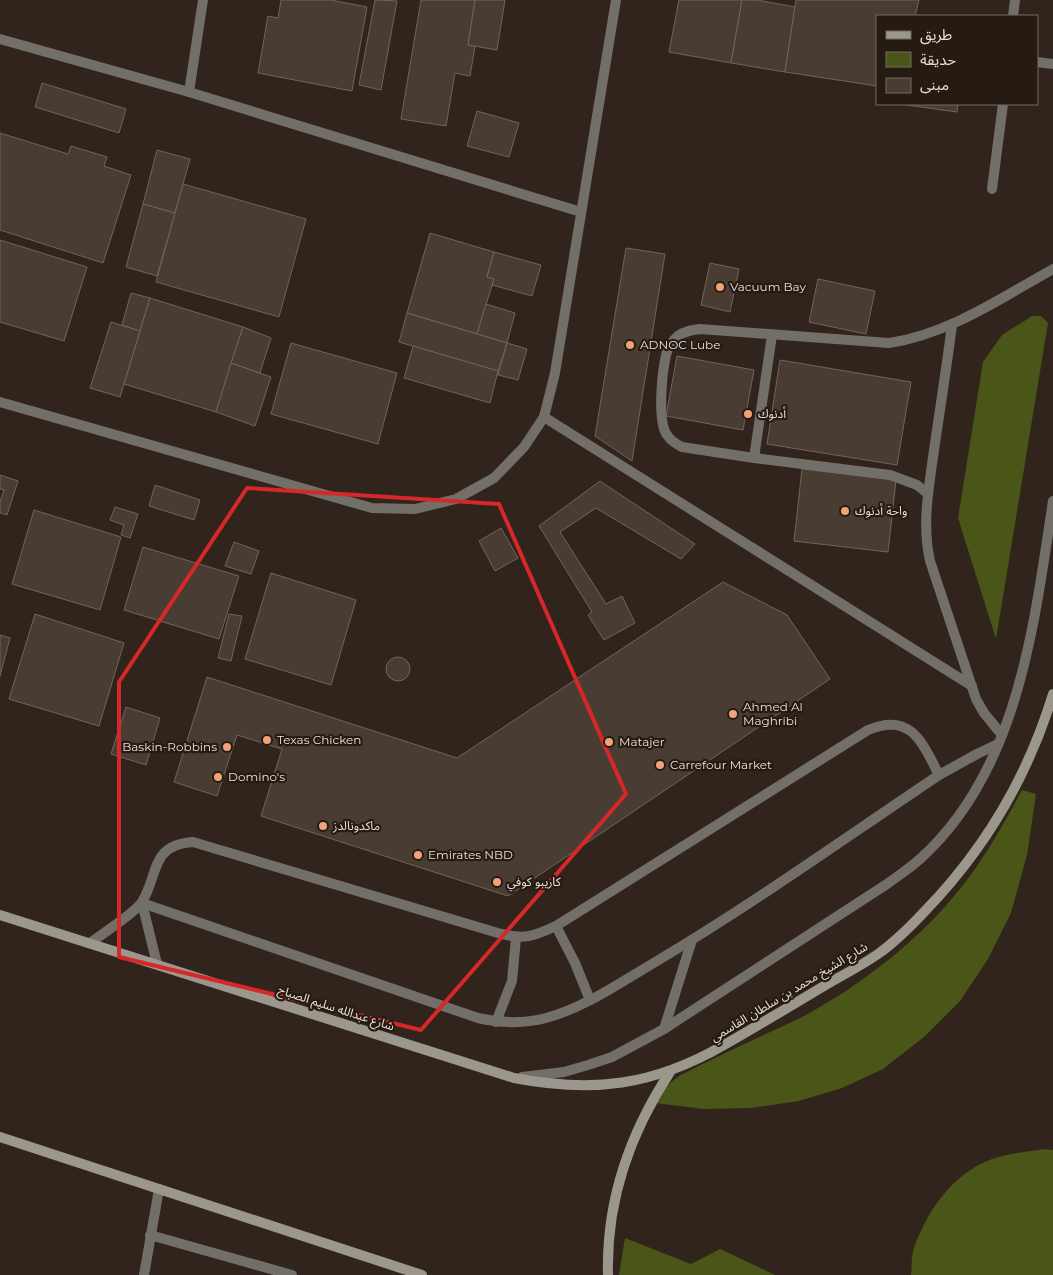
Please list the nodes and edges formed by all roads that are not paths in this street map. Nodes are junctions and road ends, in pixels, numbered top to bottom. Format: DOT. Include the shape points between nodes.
graph roads {
  1 [pos="203,0"];
  2 [pos="616,0"];
  3 [pos="1015,0"];
  4 [pos="1013,15"];
  5 [pos="0,40"];
  6 [pos="1038,62"];
  7 [pos="1053,64"];
  8 [pos="189,92"];
  9 [pos="1002,105"];
  10 [pos="992,189"];
  11 [pos="582,212"];
  12 [pos="1053,269"];
  13 [pos="952,325"];
  14 [pos="772,335"];
  15 [pos="0,402"];
  16 [pos="544,417"];
  17 [pos="754,458"];
  18 [pos="928,494"];
  19 [pos="1053,501"];
  20 [pos="972,686"];
  21 [pos="1053,694"];
  22 [pos="1000,740"];
  23 [pos="939,775"];
  24 [pos="142,902"];
  25 [pos="0,914"];
  26 [pos="556,926"];
  27 [pos="516,938"];
  28 [pos="692,940"];
  29 [pos="90,943"];
  30 [pos="157,964"];
  31 [pos="590,1000"];
  32 [pos="496,1022"];
  33 [pos="664,1029"];
  34 [pos="670,1072"];
  35 [pos="514,1078"];
  36 [pos="0,1137"];
  37 [pos="159,1189"];
  38 [pos="150,1234"];
  39 [pos="144,1275"];
  40 [pos="292,1275"];
  41 [pos="422,1275"];
  42 [pos="608,1275"];
  1 -- 8 [label="street"];
  2 -- 11 [label="street"];
  3 -- 4 [label="street"];
  5 -- 8 [label="street"];
  6 -- 7 [label="street"];
  8 -- 11 [label="street"];
  9 -- 10 [label="street"];
  11 -- 16 [label="street" via="556,373"];
  12 -- 13 [label="street"];
  13 -- 14 [label="street" via="889,343"];
  13 -- 18 [label="street"];
  14 -- 17 [label="street"];
  14 -- 17 [label="street" via="700,328 679,335 666,354 660,413 666,434 682,447"];
  15 -- 16 [label="street" via="372,508 415,509 456,499 494,478 524,447"];
  16 -- 20 [label="street"];
  17 -- 18 [label="street" via="890,475 917,485"];
  18 -- 20 [label="street" via="925,526 930,561"];
  19 -- 22 [label="street" via="1026,655"];
  20 -- 22 [label="street"];
  21 -- 34 [label="main road, شارع الشيخ محمد بن سلطان القاسمي" via="1046,718 1006,807 948,887 914,922 878,954 706,1056"];
  22 -- 23 [label="street"];
  22 -- 33 [label="street" via="974,793 949,828 920,859 887,884"];
  23 -- 26 [label="street" via="915,735 896,724 881,724"];
  23 -- 28 [label="street"];
  24 -- 27 [label="street" via="163,854 172,846 193,842"];
  24 -- 29 [label="street"];
  24 -- 30 [label="street"];
  24 -- 32 [label="street"];
  25 -- 29 [label="main road, شارع عبدالله سليم الصباح"];
  26 -- 27 [label="street" via="530,937"];
  26 -- 31 [label="street"];
  27 -- 32 [label="street" via="512,981"];
  28 -- 31 [label="street"];
  28 -- 33 [label="street"];
  29 -- 30 [label="main road, شارع عبدالله سليم الصباح"];
  30 -- 35 [label="main road, شارع عبدالله سليم الصباح"];
  31 -- 32 [label="street" via="545,1018"];
  33 -- 35 [label="street" via="588,1066"];
  34 -- 35 [label="main road, شارع عبدالله سليم الصباح" via="600,1086 544,1084"];
  34 -- 42 [label="main road" via="648,1106 621,1173 610,1232"];
  36 -- 37 [label="main road"];
  37 -- 38 [label="street"];
  37 -- 41 [label="main road"];
  38 -- 39 [label="street"];
  38 -- 40 [label="street"];
}
